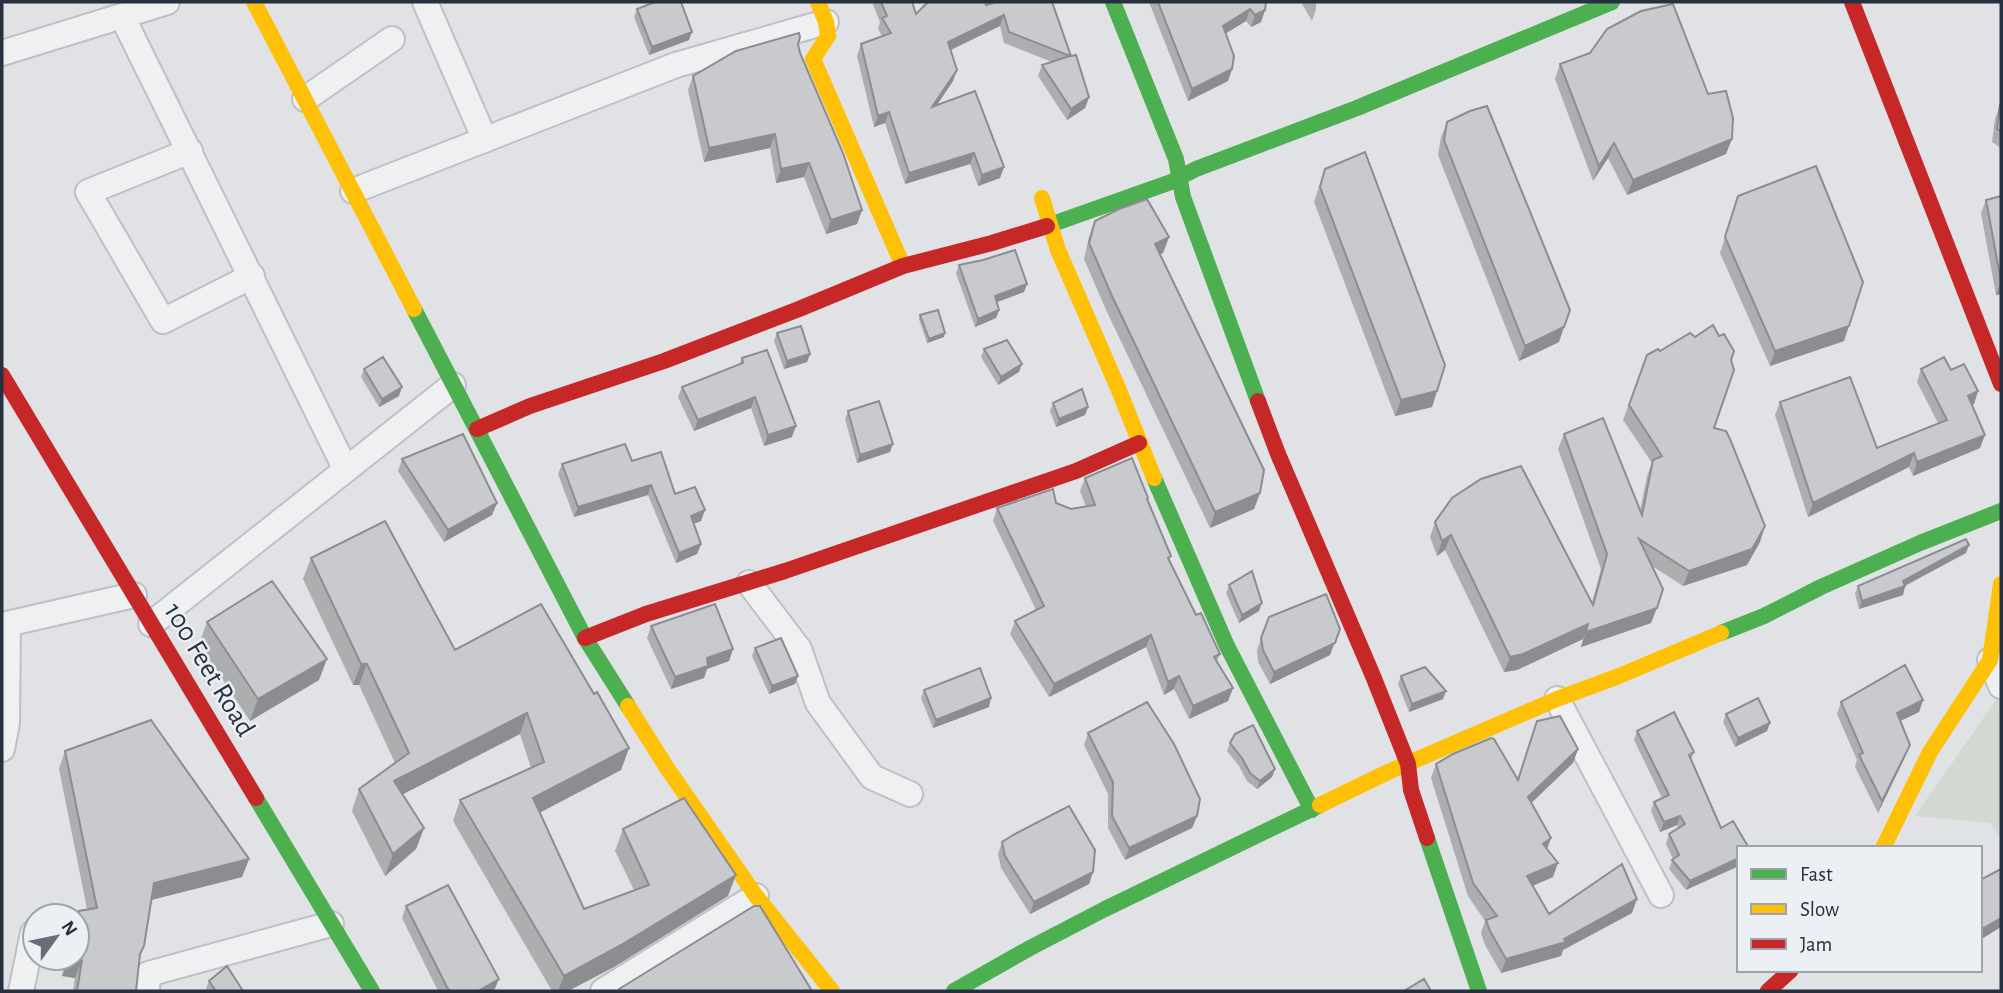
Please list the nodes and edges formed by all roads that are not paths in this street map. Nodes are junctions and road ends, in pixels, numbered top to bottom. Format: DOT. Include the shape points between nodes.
graph roads {
  1 [pos="167,2"];
  2 [pos="254,2"];
  3 [pos="425,2"];
  4 [pos="1113,2"];
  5 [pos="1612,2"];
  6 [pos="1852,2"];
  7 [pos="822,12"];
  8 [pos="122,16"];
  9 [pos="392,39"];
  10 [pos="2,53"];
  11 [pos="305,99"];
  12 [pos="485,140"];
  13 [pos="190,150"];
  14 [pos="1180,178"];
  15 [pos="353,191"];
  16 [pos="1042,198"];
  17 [pos="1051,225"];
  18 [pos="902,266"];
  19 [pos="252,275"];
  20 [pos="2,375"];
  21 [pos="2001,384"];
  22 [pos="453,385"];
  23 [pos="12,412"];
  24 [pos="477,429"];
  25 [pos="1139,443"];
  26 [pos="346,470"];
  27 [pos="2001,511"];
  28 [pos="749,583"];
  29 [pos="2001,584"];
  30 [pos="134,595"];
  31 [pos="5,624"];
  32 [pos="151,624"];
  33 [pos="585,638"];
  34 [pos="1990,660"];
  35 [pos="2001,686"];
  36 [pos="1557,699"];
  37 [pos="2,743"];
  38 [pos="1408,764"];
  39 [pos="910,794"];
  40 [pos="1311,810"];
  41 [pos="1884,846"];
  42 [pos="1661,895"];
  43 [pos="756,896"];
  44 [pos="331,924"];
  45 [pos="25,972"];
  46 [pos="1789,972"];
  47 [pos="21,991"];
  48 [pos="146,991"];
  49 [pos="372,991"];
  50 [pos="603,991"];
  51 [pos="832,991"];
  52 [pos="954,991"];
  53 [pos="1479,991"];
  54 [pos="1768,991"];
  1 -- 8 [label="street"];
  2 -- 11 [label="main road"];
  3 -- 12 [label="street"];
  4 -- 14 [label="main road"];
  5 -- 14 [label="main road"];
  6 -- 21 [label="main road"];
  7 -- 12 [label="street"];
  7 -- 18 [label="main road" via="828,36 813,59"];
  8 -- 10 [label="street"];
  8 -- 13 [label="street"];
  9 -- 11 [label="street"];
  11 -- 15 [label="main road"];
  12 -- 15 [label="street"];
  13 -- 19 [label="street"];
  13 -- 19 [label="street" via="88,192 163,321"];
  14 -- 17 [label="main road"];
  14 -- 38 [label="main road" via="1183,197 1278,454"];
  15 -- 22 [label="main road"];
  16 -- 17 [label="main road"];
  17 -- 18 [label="main road"];
  17 -- 25 [label="main road"];
  18 -- 24 [label="main road" via="749,329"];
  19 -- 26 [label="street"];
  20 -- 23 [label="main road, 100 Feet Road"];
  22 -- 24 [label="main road"];
  22 -- 26 [label="street"];
  23 -- 30 [label="main road, 100 Feet Road"];
  24 -- 33 [label="main road"];
  25 -- 28 [label="main road" via="1076,471"];
  25 -- 40 [label="main road" via="1227,646"];
  26 -- 32 [label="street"];
  27 -- 36 [label="main road" via="1920,543 1764,616"];
  28 -- 33 [label="main road"];
  28 -- 39 [label="street" via="799,649 818,703 872,777"];
  29 -- 34 [label="main road"];
  30 -- 31 [label="street"];
  30 -- 32 [label="main road, 100 Feet Road"];
  31 -- 37 [label="street" via="7,723"];
  32 -- 44 [label="main road, 100 Feet Road"];
  33 -- 43 [label="main road"];
  34 -- 35 [label="street"];
  34 -- 41 [label="main road" via="1930,752"];
  36 -- 38 [label="main road"];
  36 -- 42 [label="street"];
  38 -- 40 [label="main road"];
  38 -- 53 [label="main road" via="1411,789"];
  40 -- 52 [label="main road" via="1105,909"];
  43 -- 50 [label="street"];
  43 -- 51 [label="main road"];
  44 -- 48 [label="street" via="148,974"];
  44 -- 49 [label="main road, 100 Feet Road"];
  45 -- 47 [label="street"];
  46 -- 54 [label="main road"];
}
